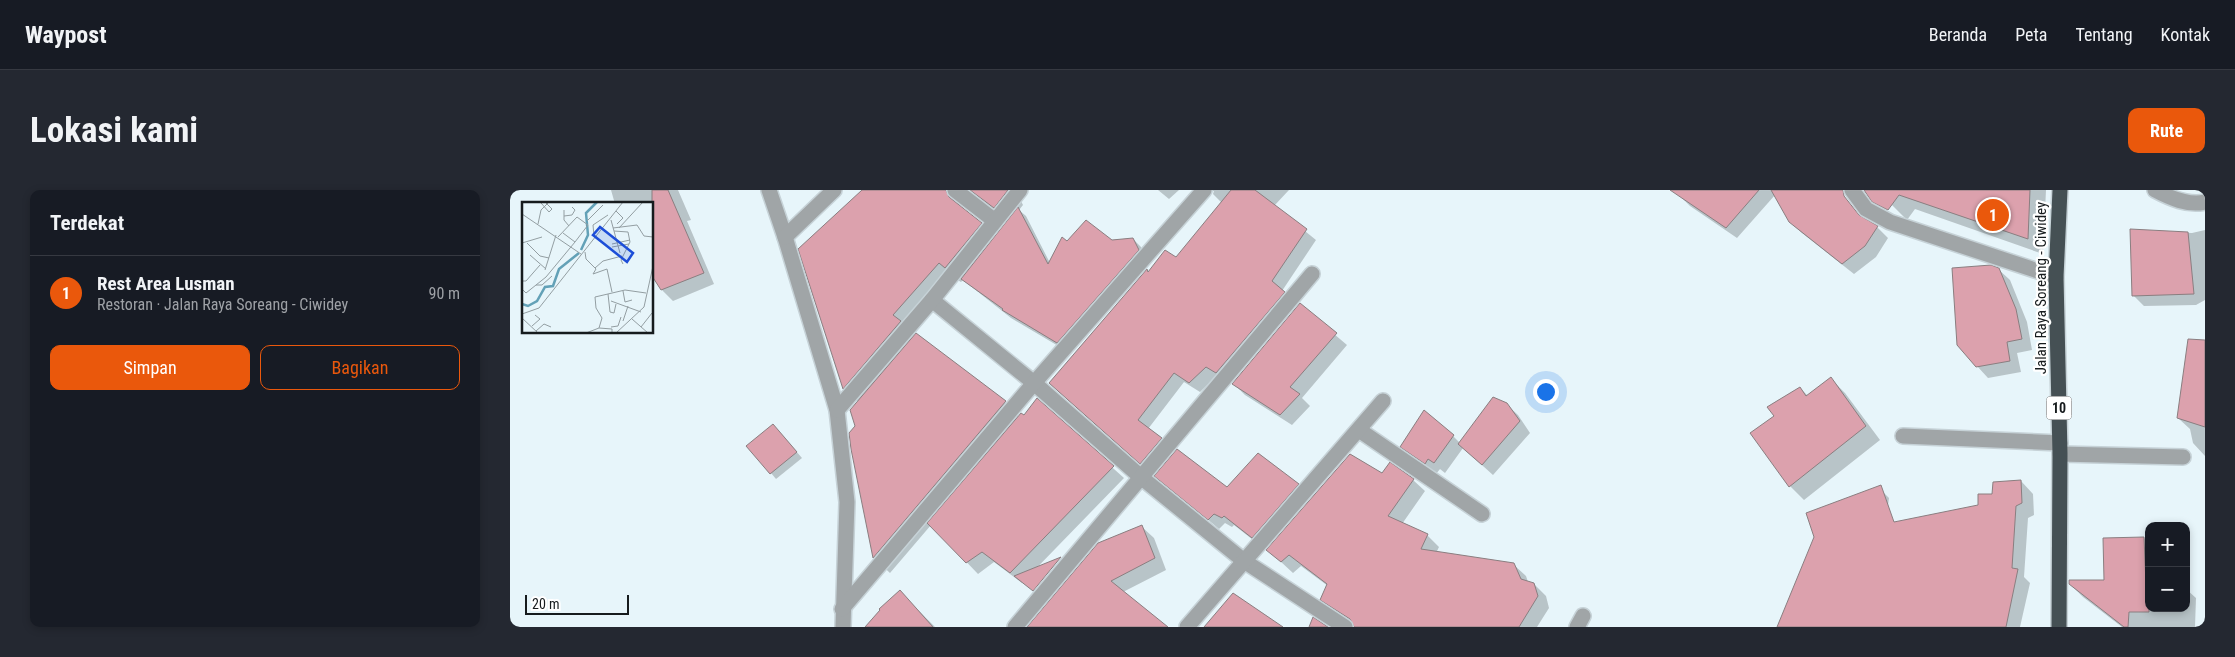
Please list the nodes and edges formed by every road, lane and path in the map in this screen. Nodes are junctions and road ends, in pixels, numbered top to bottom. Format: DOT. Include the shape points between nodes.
graph roads {
  1 [pos="769,190"];
  2 [pos="834,190"];
  3 [pos="955,190"];
  4 [pos="1020,190"];
  5 [pos="1204,190"];
  6 [pos="1852,190"];
  7 [pos="2060,190"];
  8 [pos="2155,190"];
  9 [pos="2205,202"];
  10 [pos="995,222"];
  11 [pos="785,237"];
  12 [pos="1312,274"];
  13 [pos="2056,277"];
  14 [pos="932,300"];
  15 [pos="1034,383"];
  16 [pos="1382,401"];
  17 [pos="837,410"];
  18 [pos="1359,430"];
  19 [pos="1903,436"];
  20 [pos="2060,448"];
  21 [pos="2183,457"];
  22 [pos="1142,478"];
  23 [pos="1482,514"];
  24 [pos="1244,561"];
  25 [pos="842,609"];
  26 [pos="843,627"];
  27 [pos="1015,627"];
  28 [pos="1187,627"];
  29 [pos="1345,627"];
  30 [pos="2059,627"];
  1 -- 11 [label="street"];
  2 -- 11 [label="street"];
  3 -- 10 [label="street"];
  4 -- 10 [label="street"];
  5 -- 15 [label="street"];
  6 -- 13 [label="street" via="1866,209 1890,222"];
  7 -- 13 [label="highway, Jalan Raya Soreang - Ciwidey / 10"];
  8 -- 9 [label="street" via="2169,198 2197,204"];
  10 -- 14 [label="street"];
  11 -- 17 [label="street"];
  12 -- 22 [label="street"];
  13 -- 20 [label="highway, Jalan Raya Soreang - Ciwidey / 10"];
  14 -- 15 [label="street"];
  14 -- 17 [label="street"];
  15 -- 22 [label="street"];
  15 -- 25 [label="street"];
  16 -- 18 [label="street"];
  17 -- 25 [label="street" via="846,502"];
  18 -- 23 [label="street"];
  18 -- 24 [label="street"];
  19 -- 20 [label="street"];
  20 -- 21 [label="street"];
  20 -- 30 [label="highway, Jalan Raya Soreang - Ciwidey / 10"];
  22 -- 24 [label="street"];
  22 -- 27 [label="street"];
  24 -- 28 [label="street"];
  24 -- 29 [label="street"];
  25 -- 26 [label="street"];
}
